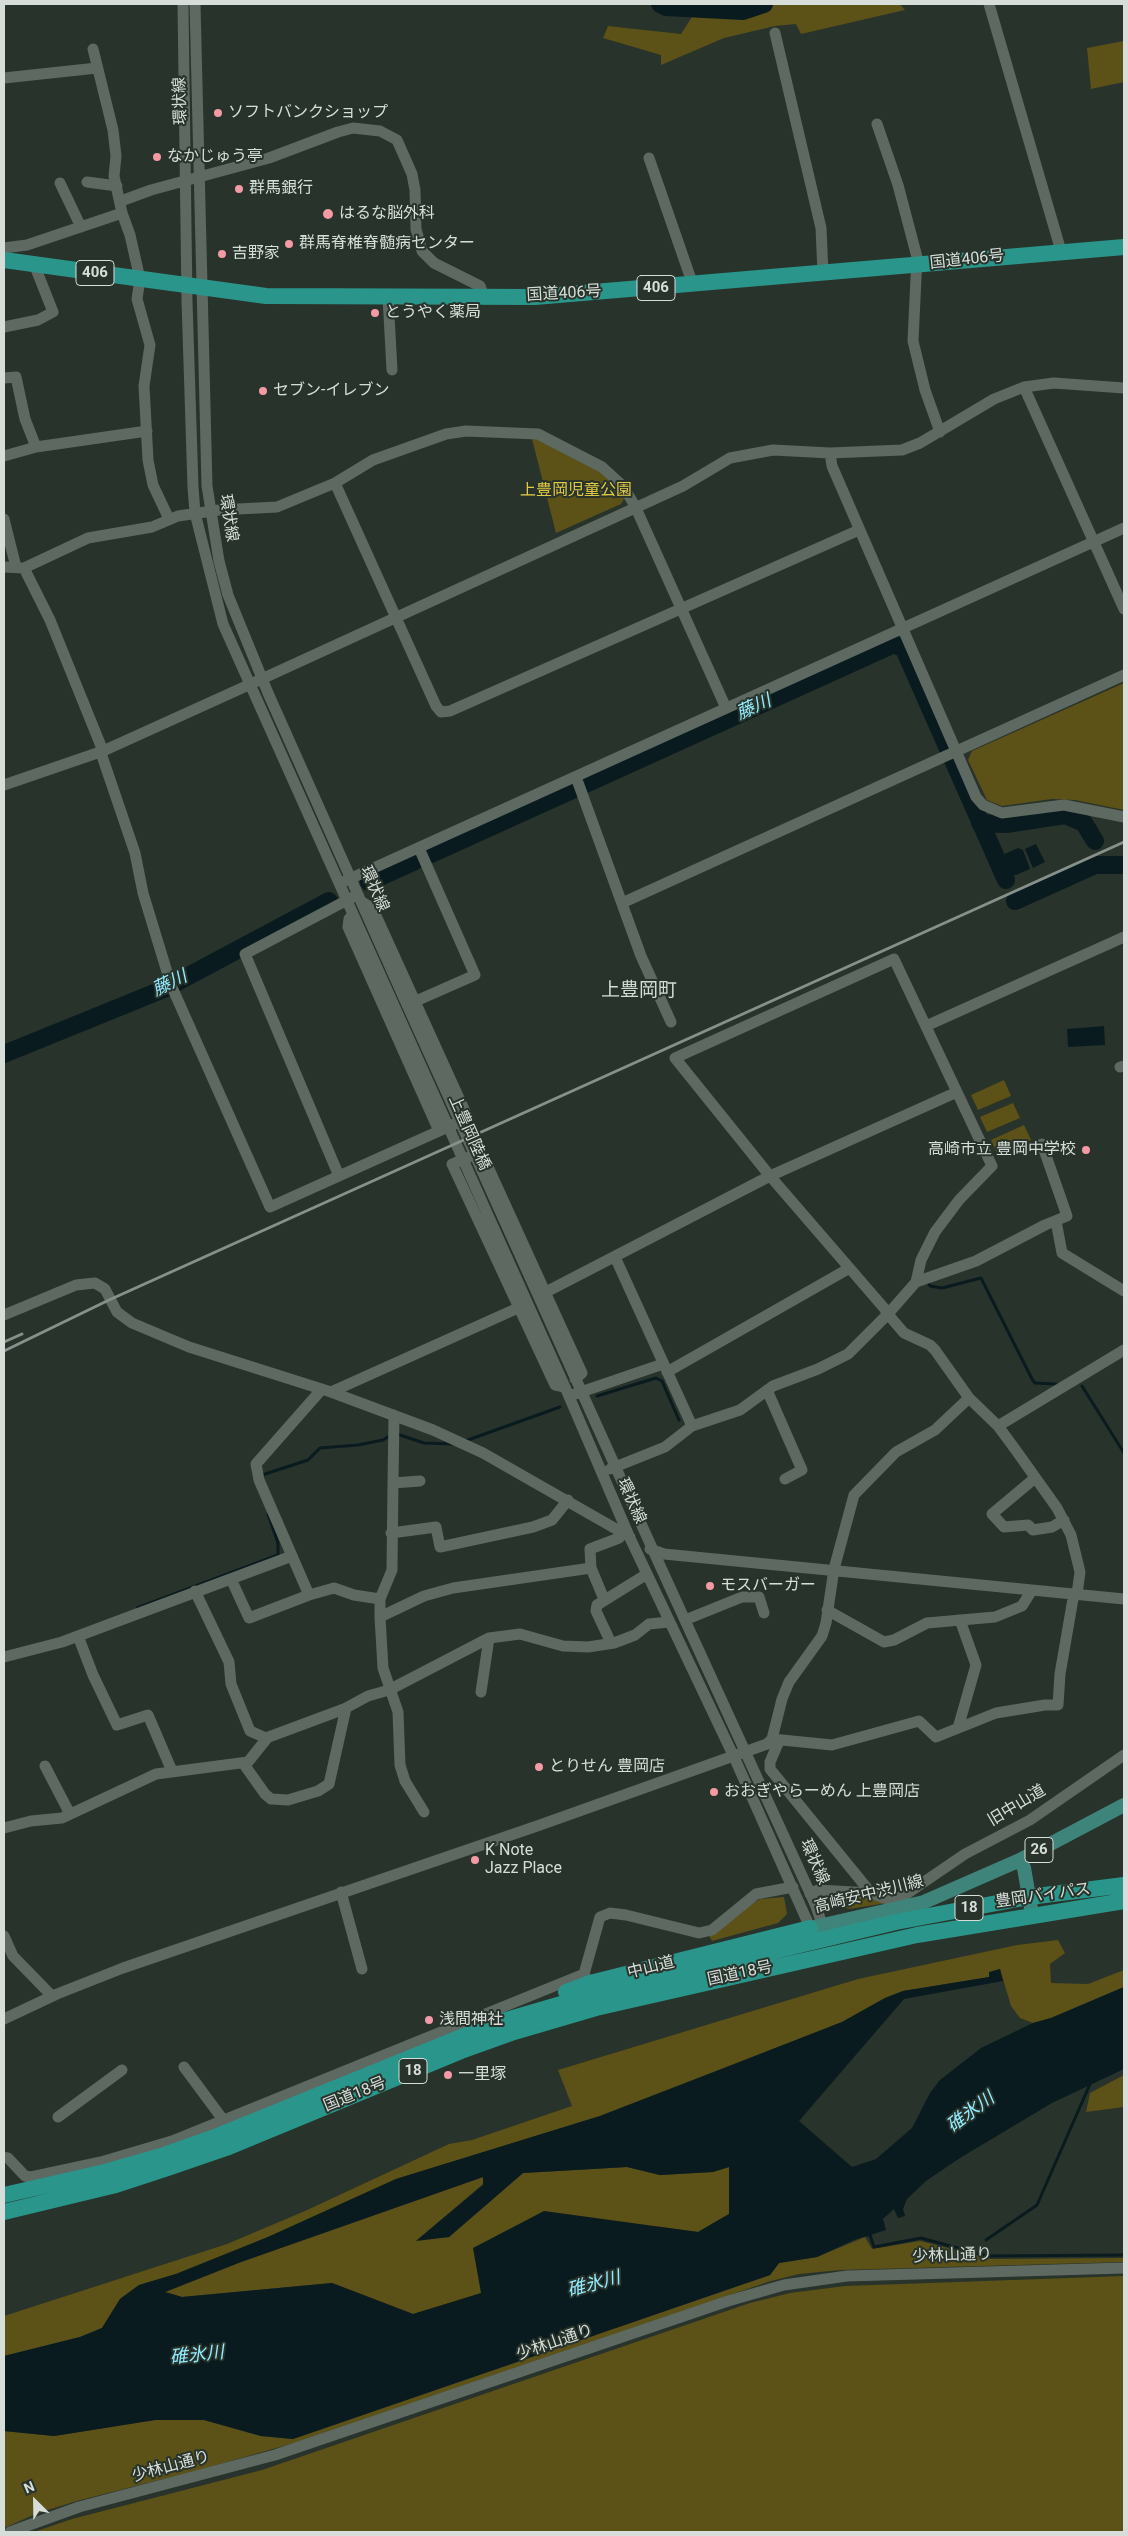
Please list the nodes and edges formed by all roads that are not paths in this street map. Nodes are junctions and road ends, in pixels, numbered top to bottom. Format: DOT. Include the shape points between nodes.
graph roads {
  1 [pos="183,4"];
  2 [pos="195,4"];
  3 [pos="989,4"];
  4 [pos="775,33"];
  5 [pos="93,49"];
  6 [pos="97,68"];
  7 [pos="4,78"];
  8 [pos="877,124"];
  9 [pos="649,158"];
  10 [pos="200,178"];
  11 [pos="87,182"];
  12 [pos="186,182"];
  13 [pos="60,183"];
  14 [pos="117,186"];
  15 [pos="121,207"];
  16 [pos="82,227"];
  17 [pos="1124,247"];
  18 [pos="4,248"];
  19 [pos="1061,251"];
  20 [pos="4,260"];
  21 [pos="36,264"];
  22 [pos="916,265"];
  23 [pos="823,273"];
  24 [pos="140,279"];
  25 [pos="693,285"];
  26 [pos="194,286"];
  27 [pos="388,297"];
  28 [pos="484,297"];
  29 [pos="4,327"];
  30 [pos="392,370"];
  31 [pos="4,378"];
  32 [pos="1024,387"];
  33 [pos="1124,388"];
  34 [pos="147,431"];
  35 [pos="940,432"];
  36 [pos="36,447"];
  37 [pos="830,453"];
  38 [pos="4,456"];
  39 [pos="335,483"];
  40 [pos="635,506"];
  41 [pos="209,511"];
  42 [pos="195,513"];
  43 [pos="4,519"];
  44 [pos="169,519"];
  45 [pos="1124,528"];
  46 [pos="859,530"];
  47 [pos="1094,542"];
  48 [pos="4,567"];
  49 [pos="20,567"];
  50 [pos="681,608"];
  51 [pos="1124,609"];
  52 [pos="396,617"];
  53 [pos="903,629"];
  54 [pos="1124,675"];
  55 [pos="262,679"];
  56 [pos="249,685"];
  57 [pos="726,708"];
  58 [pos="103,751"];
  59 [pos="956,752"];
  60 [pos="576,777"];
  61 [pos="4,785"];
  62 [pos="1124,817"];
  63 [pos="419,848"];
  64 [pos="352,878"];
  65 [pos="339,884"];
  66 [pos="360,898"];
  67 [pos="346,900"];
  68 [pos="622,903"];
  69 [pos="1124,936"];
  70 [pos="410,1000"];
  71 [pos="389,1005"];
  72 [pos="671,1022"];
  73 [pos="926,1026"];
  74 [pos="957,1092"];
  75 [pos="439,1131"];
  76 [pos="1042,1144"];
  77 [pos="339,1176"];
  78 [pos="770,1176"];
  79 [pos="1056,1221"];
  80 [pos="614,1257"];
  81 [pos="848,1269"];
  82 [pos="526,1271"];
  83 [pos="515,1276"];
  84 [pos="916,1282"];
  85 [pos="1124,1291"];
  86 [pos="546,1292"];
  87 [pos="518,1308"];
  88 [pos="888,1314"];
  89 [pos="4,1315"];
  90 [pos="1124,1350"];
  91 [pos="665,1368"];
  92 [pos="575,1379"];
  93 [pos="767,1390"];
  94 [pos="326,1391"];
  95 [pos="567,1392"];
  96 [pos="582,1392"];
  97 [pos="969,1398"];
  98 [pos="394,1415"];
  99 [pos="692,1426"];
  100 [pos="998,1426"];
  101 [pos="616,1466"];
  102 [pos="601,1472"];
  103 [pos="785,1478"];
  104 [pos="1035,1478"];
  105 [pos="420,1481"];
  106 [pos="393,1483"];
  107 [pos="568,1500"];
  108 [pos="1064,1520"];
  109 [pos="391,1532"];
  110 [pos="624,1533"];
  111 [pos="653,1551"];
  112 [pos="292,1556"];
  113 [pos="591,1568"];
  114 [pos="834,1569"];
  115 [pos="647,1574"];
  116 [pos="231,1579"];
  117 [pos="1032,1590"];
  118 [pos="195,1591"];
  119 [pos="1076,1594"];
  120 [pos="308,1595"];
  121 [pos="380,1598"];
  122 [pos="604,1599"];
  123 [pos="1124,1599"];
  124 [pos="828,1610"];
  125 [pos="764,1613"];
  126 [pos="380,1617"];
  127 [pos="685,1620"];
  128 [pos="960,1620"];
  129 [pos="669,1622"];
  130 [pos="78,1636"];
  131 [pos="489,1638"];
  132 [pos="610,1643"];
  133 [pos="4,1657"];
  134 [pos="389,1690"];
  135 [pos="481,1692"];
  136 [pos="346,1708"];
  137 [pos="958,1728"];
  138 [pos="268,1737"];
  139 [pos="776,1740"];
  140 [pos="746,1752"];
  141 [pos="1124,1754"];
  142 [pos="734,1757"];
  143 [pos="243,1763"];
  144 [pos="45,1766"];
  145 [pos="172,1771"];
  146 [pos="1124,1805"];
  147 [pos="424,1812"];
  148 [pos="70,1814"];
  149 [pos="4,1828"];
  150 [pos="1020,1860"];
  151 [pos="942,1871"];
  152 [pos="1124,1885"];
  153 [pos="793,1887"];
  154 [pos="952,1889"];
  155 [pos="340,1892"];
  156 [pos="871,1893"];
  157 [pos="810,1894"];
  158 [pos="1029,1897"];
  159 [pos="1124,1901"];
  160 [pos="1032,1914"];
  161 [pos="819,1932"];
  162 [pos="4,1936"];
  163 [pos="824,1955"];
  164 [pos="362,1969"];
  165 [pos="591,1983"];
  166 [pos="52,1996"];
  167 [pos="4,2019"];
  168 [pos="184,2068"];
  169 [pos="122,2070"];
  170 [pos="58,2117"];
  171 [pos="224,2121"];
  172 [pos="4,2158"];
  173 [pos="5,2204"];
  174 [pos="1124,2268"];
  175 [pos="10,2532"];
  1 -- 12 [label="street, 環状線"];
  2 -- 10 [label="street, 環状線"];
  3 -- 19 [label="street"];
  4 -- 23 [label="street" via="822,228"];
  5 -- 6 [label="street"];
  6 -- 7 [label="street"];
  6 -- 14 [label="street" via="113,130"];
  8 -- 22 [label="street" via="898,185 917,257"];
  9 -- 25 [label="street"];
  10 -- 12 [label="street"];
  10 -- 26 [label="street, 環状線"];
  10 -- 28 [label="street" via="269,158 352,128 392,136 398,140 412,174 416,190 416,229 422,251 434,263 480,286"];
  11 -- 14 [label="street"];
  12 -- 15 [label="street" via="160,188"];
  12 -- 26 [label="street, 環状線"];
  13 -- 16 [label="street"];
  14 -- 15 [label="street"];
  15 -- 16 [label="street"];
  15 -- 24 [label="street"];
  16 -- 18 [label="street" via="27,245"];
  17 -- 19 [label="highway, 国道406号 / 406"];
  19 -- 22 [label="highway, 国道406号 / 406"];
  20 -- 21 [label="highway, 国道406号 / 406"];
  21 -- 24 [label="highway, 国道406号 / 406"];
  21 -- 29 [label="street" via="54,312 38,320"];
  22 -- 23 [label="highway, 国道406号 / 406"];
  22 -- 35 [label="street" via="913,341 924,390"];
  23 -- 25 [label="highway, 国道406号 / 406"];
  24 -- 26 [label="highway, 国道406号 / 406"];
  24 -- 34 [label="street" via="137,298 150,345 144,386"];
  25 -- 28 [label="highway, 国道406号 / 406" via="581,294"];
  26 -- 27 [label="highway, 国道406号 / 406" via="266,296"];
  26 -- 41 [label="street, 環状線"];
  26 -- 42 [label="street, 環状線"];
  27 -- 28 [label="highway, 国道406号 / 406"];
  27 -- 30 [label="street"];
  31 -- 36 [label="street" via="16,377 25,419"];
  32 -- 33 [label="street" via="1054,383"];
  32 -- 35 [label="street" via="994,399"];
  32 -- 47 [label="street"];
  34 -- 36 [label="street"];
  34 -- 44 [label="street" via="153,485"];
  35 -- 37 [label="street" via="902,450"];
  36 -- 38 [label="street"];
  37 -- 40 [label="street" via="773,450 730,458 683,486"];
  37 -- 46 [label="street" via="832,466"];
  39 -- 40 [label="street" via="373,460 446,434 538,434 602,467 623,486"];
  39 -- 41 [label="street" via="277,507"];
  39 -- 52 [label="street"];
  40 -- 50 [label="street"];
  40 -- 52 [label="street"];
  41 -- 42 [label="street"];
  41 -- 55 [label="street, 環状線" via="228,595"];
  42 -- 44 [label="street"];
  42 -- 56 [label="street, 環状線" via="223,624"];
  43 -- 49 [label="street"];
  44 -- 49 [label="street" via="152,527 88,538"];
  45 -- 47 [label="street"];
  46 -- 50 [label="street"];
  46 -- 53 [label="street"];
  47 -- 51 [label="street"];
  47 -- 53 [label="street"];
  48 -- 49 [label="street"];
  49 -- 58 [label="street" via="50,620"];
  50 -- 52 [label="street" via="450,711 441,712"];
  50 -- 57 [label="street"];
  52 -- 55 [label="street"];
  53 -- 57 [label="street"];
  53 -- 59 [label="street"];
  54 -- 59 [label="street"];
  55 -- 56 [label="street"];
  55 -- 64 [label="street, 環状線"];
  56 -- 58 [label="street"];
  56 -- 65 [label="street, 環状線"];
  57 -- 60 [label="street"];
  58 -- 61 [label="street"];
  58 -- 77 [label="street" via="171,985 270,1207"];
  59 -- 62 [label="street" via="976,796 991,809 1014,813 1064,805"];
  59 -- 68 [label="street"];
  60 -- 63 [label="street"];
  60 -- 68 [label="street"];
  63 -- 64 [label="street"];
  63 -- 70 [label="street" via="475,975"];
  64 -- 65 [label="street"];
  64 -- 66 [label="street, 環状線"];
  65 -- 67 [label="street, 環状線"];
  66 -- 67 [label="street"];
  66 -- 70 [label="street, 環状線"];
  67 -- 71 [label="street, 環状線"];
  67 -- 77 [label="street" via="245,954"];
  68 -- 72 [label="street" via="641,956"];
  69 -- 73 [label="street"];
  70 -- 75 [label="street" via="468,1118"];
  70 -- 82 [label="street, 上豊岡陸橋"];
  71 -- 75 [label="street"];
  71 -- 83 [label="street, 上豊岡陸橋"];
  73 -- 74 [label="street"];
  73 -- 78 [label="street" via="894,958 675,1058"];
  74 -- 78 [label="street"];
  74 -- 84 [label="street" via="992,1166 959,1200 935,1232"];
  75 -- 77 [label="street"];
  76 -- 79 [label="street" via="1067,1216"];
  78 -- 80 [label="street"];
  78 -- 81 [label="street"];
  79 -- 84 [label="street" via="983,1258"];
  79 -- 85 [label="street" via="1062,1253"];
  80 -- 86 [label="street"];
  80 -- 91 [label="street"];
  81 -- 88 [label="street"];
  81 -- 91 [label="street"];
  82 -- 92 [label="street, 環状線"];
  83 -- 95 [label="street, 環状線"];
  84 -- 88 [label="street"];
  86 -- 87 [label="street" via="481,1152 452,1164"];
  86 -- 92 [label="street" via="582,1373"];
  87 -- 94 [label="street"];
  87 -- 95 [label="street" via="555,1385"];
  88 -- 93 [label="street" via="848,1354"];
  88 -- 97 [label="street" via="904,1333 935,1350"];
  89 -- 94 [label="street" via="76,1285 95,1283 105,1289 117,1312 132,1323 189,1346"];
  90 -- 100 [label="street"];
  91 -- 96 [label="street"];
  91 -- 99 [label="street"];
  92 -- 96 [label="street, 環状線"];
  93 -- 99 [label="street" via="740,1410"];
  93 -- 103 [label="street" via="802,1470"];
  94 -- 98 [label="street"];
  94 -- 112 [label="street" via="256,1464"];
  95 -- 96 [label="street"];
  95 -- 102 [label="street, 環状線"];
  96 -- 101 [label="street, 環状線"];
  97 -- 100 [label="street"];
  97 -- 114 [label="street" via="935,1430 896,1452 857,1491"];
  98 -- 106 [label="street"];
  98 -- 107 [label="street" via="483,1453"];
  99 -- 101 [label="street" via="665,1447"];
  100 -- 104 [label="street"];
  101 -- 102 [label="street"];
  101 -- 111 [label="street, 環状線"];
  102 -- 110 [label="street, 環状線"];
  104 -- 108 [label="street"];
  104 -- 108 [label="street" via="992,1514 1004,1528 1028,1525 1033,1530 1052,1527"];
  105 -- 106 [label="street"];
  106 -- 109 [label="street"];
  107 -- 109 [label="street" via="552,1520 533,1527 440,1547 436,1527"];
  107 -- 110 [label="street"];
  108 -- 119 [label="street" via="1078,1557 1080,1572"];
  109 -- 121 [label="street" via="392,1570"];
  110 -- 111 [label="street"];
  110 -- 113 [label="street" via="590,1550"];
  110 -- 115 [label="street, 環状線"];
  111 -- 114 [label="street"];
  111 -- 127 [label="street, 環状線"];
  112 -- 116 [label="street"];
  112 -- 120 [label="street"];
  113 -- 122 [label="street"];
  113 -- 126 [label="street" via="453,1588 424,1596"];
  114 -- 117 [label="street"];
  114 -- 124 [label="street"];
  115 -- 122 [label="street"];
  115 -- 129 [label="street, 環状線"];
  116 -- 118 [label="street"];
  116 -- 120 [label="street" via="249,1618"];
  117 -- 119 [label="street"];
  117 -- 128 [label="street" via="1022,1606 995,1617"];
  118 -- 130 [label="street"];
  118 -- 138 [label="street" via="228,1662 231,1684 250,1731"];
  119 -- 123 [label="street"];
  119 -- 137 [label="street" via="1060,1674 1058,1705 996,1713"];
  120 -- 121 [label="street" via="334,1588 354,1595"];
  121 -- 126 [label="street"];
  122 -- 132 [label="street" via="597,1604 596,1611"];
  124 -- 128 [label="street" via="884,1642 927,1623"];
  124 -- 139 [label="street" via="822,1636 789,1682 782,1699"];
  125 -- 127 [label="street" via="759,1597 752,1596 732,1599"];
  126 -- 134 [label="street" via="383,1668"];
  127 -- 140 [label="street, 環状線"];
  128 -- 137 [label="street" via="976,1665"];
  129 -- 132 [label="street" via="649,1624 635,1635"];
  129 -- 142 [label="street, 環状線"];
  130 -- 133 [label="street"];
  130 -- 145 [label="street" via="117,1725 148,1715"];
  131 -- 132 [label="street" via="520,1634 563,1646 588,1647"];
  131 -- 134 [label="street"];
  131 -- 135 [label="street"];
  134 -- 136 [label="street" via="368,1696"];
  134 -- 147 [label="street" via="398,1712 400,1765 405,1781"];
  136 -- 138 [label="street"];
  136 -- 143 [label="street" via="329,1784 318,1791 288,1800 271,1799"];
  137 -- 139 [label="street" via="936,1737 918,1721 832,1745"];
  138 -- 143 [label="street" via="248,1762"];
  139 -- 140 [label="street"];
  139 -- 156 [label="street" via="770,1769"];
  140 -- 142 [label="street"];
  140 -- 157 [label="street, 環状線"];
  141 -- 151 [label="street, 旧中山道" via="1030,1820 965,1854"];
  142 -- 153 [label="street, 環状線"];
  142 -- 155 [label="street"];
  143 -- 145 [label="street"];
  144 -- 148 [label="street"];
  145 -- 148 [label="street" via="156,1774"];
  146 -- 150 [label="main road, 高崎安中渋川線 / 26"];
  148 -- 149 [label="street"];
  150 -- 154 [label="main road, 高崎安中渋川線 / 26"];
  150 -- 158 [label="main road"];
  151 -- 154 [label="street"];
  151 -- 156 [label="street, 旧中山道" via="902,1897 887,1899"];
  152 -- 158 [label="highway, 豊岡バイパス / 18"];
  153 -- 161 [label="street, 環状線"];
  153 -- 165 [label="street" via="756,1894 712,1930 699,1933 626,1915 610,1913 600,1917"];
  154 -- 161 [label="main road, 高崎安中渋川線 / 26" via="924,1902"];
  155 -- 164 [label="street"];
  155 -- 166 [label="street"];
  156 -- 157 [label="street, 旧中山道" via="818,1890"];
  157 -- 161 [label="street, 環状線"];
  158 -- 160 [label="main road"];
  158 -- 161 [label="highway, 豊岡バイパス / 18"];
  159 -- 160 [label="highway, 豊岡バイパス / 18"];
  160 -- 163 [label="highway, 豊岡バイパス / 18"];
  161 -- 163 [label="street, 環状線"];
  161 -- 165 [label="highway, 中山道 / 18"];
  162 -- 166 [label="street" via="13,1956"];
  163 -- 173 [label="highway, 国道18号 / 18" via="548,2021 461,2051 210,2154 116,2185"];
  165 -- 171 [label="street"];
  165 -- 173 [label="highway, 国道18号 / 18" via="220,2135"];
  166 -- 167 [label="street"];
  168 -- 171 [label="street"];
  169 -- 170 [label="street"];
  171 -- 172 [label="street" via="145,2149 31,2177 25,2176 8,2158"];
  174 -- 175 [label="street, 少林山通り" via="847,2276 784,2285 728,2301 284,2452 79,2507"];
}
